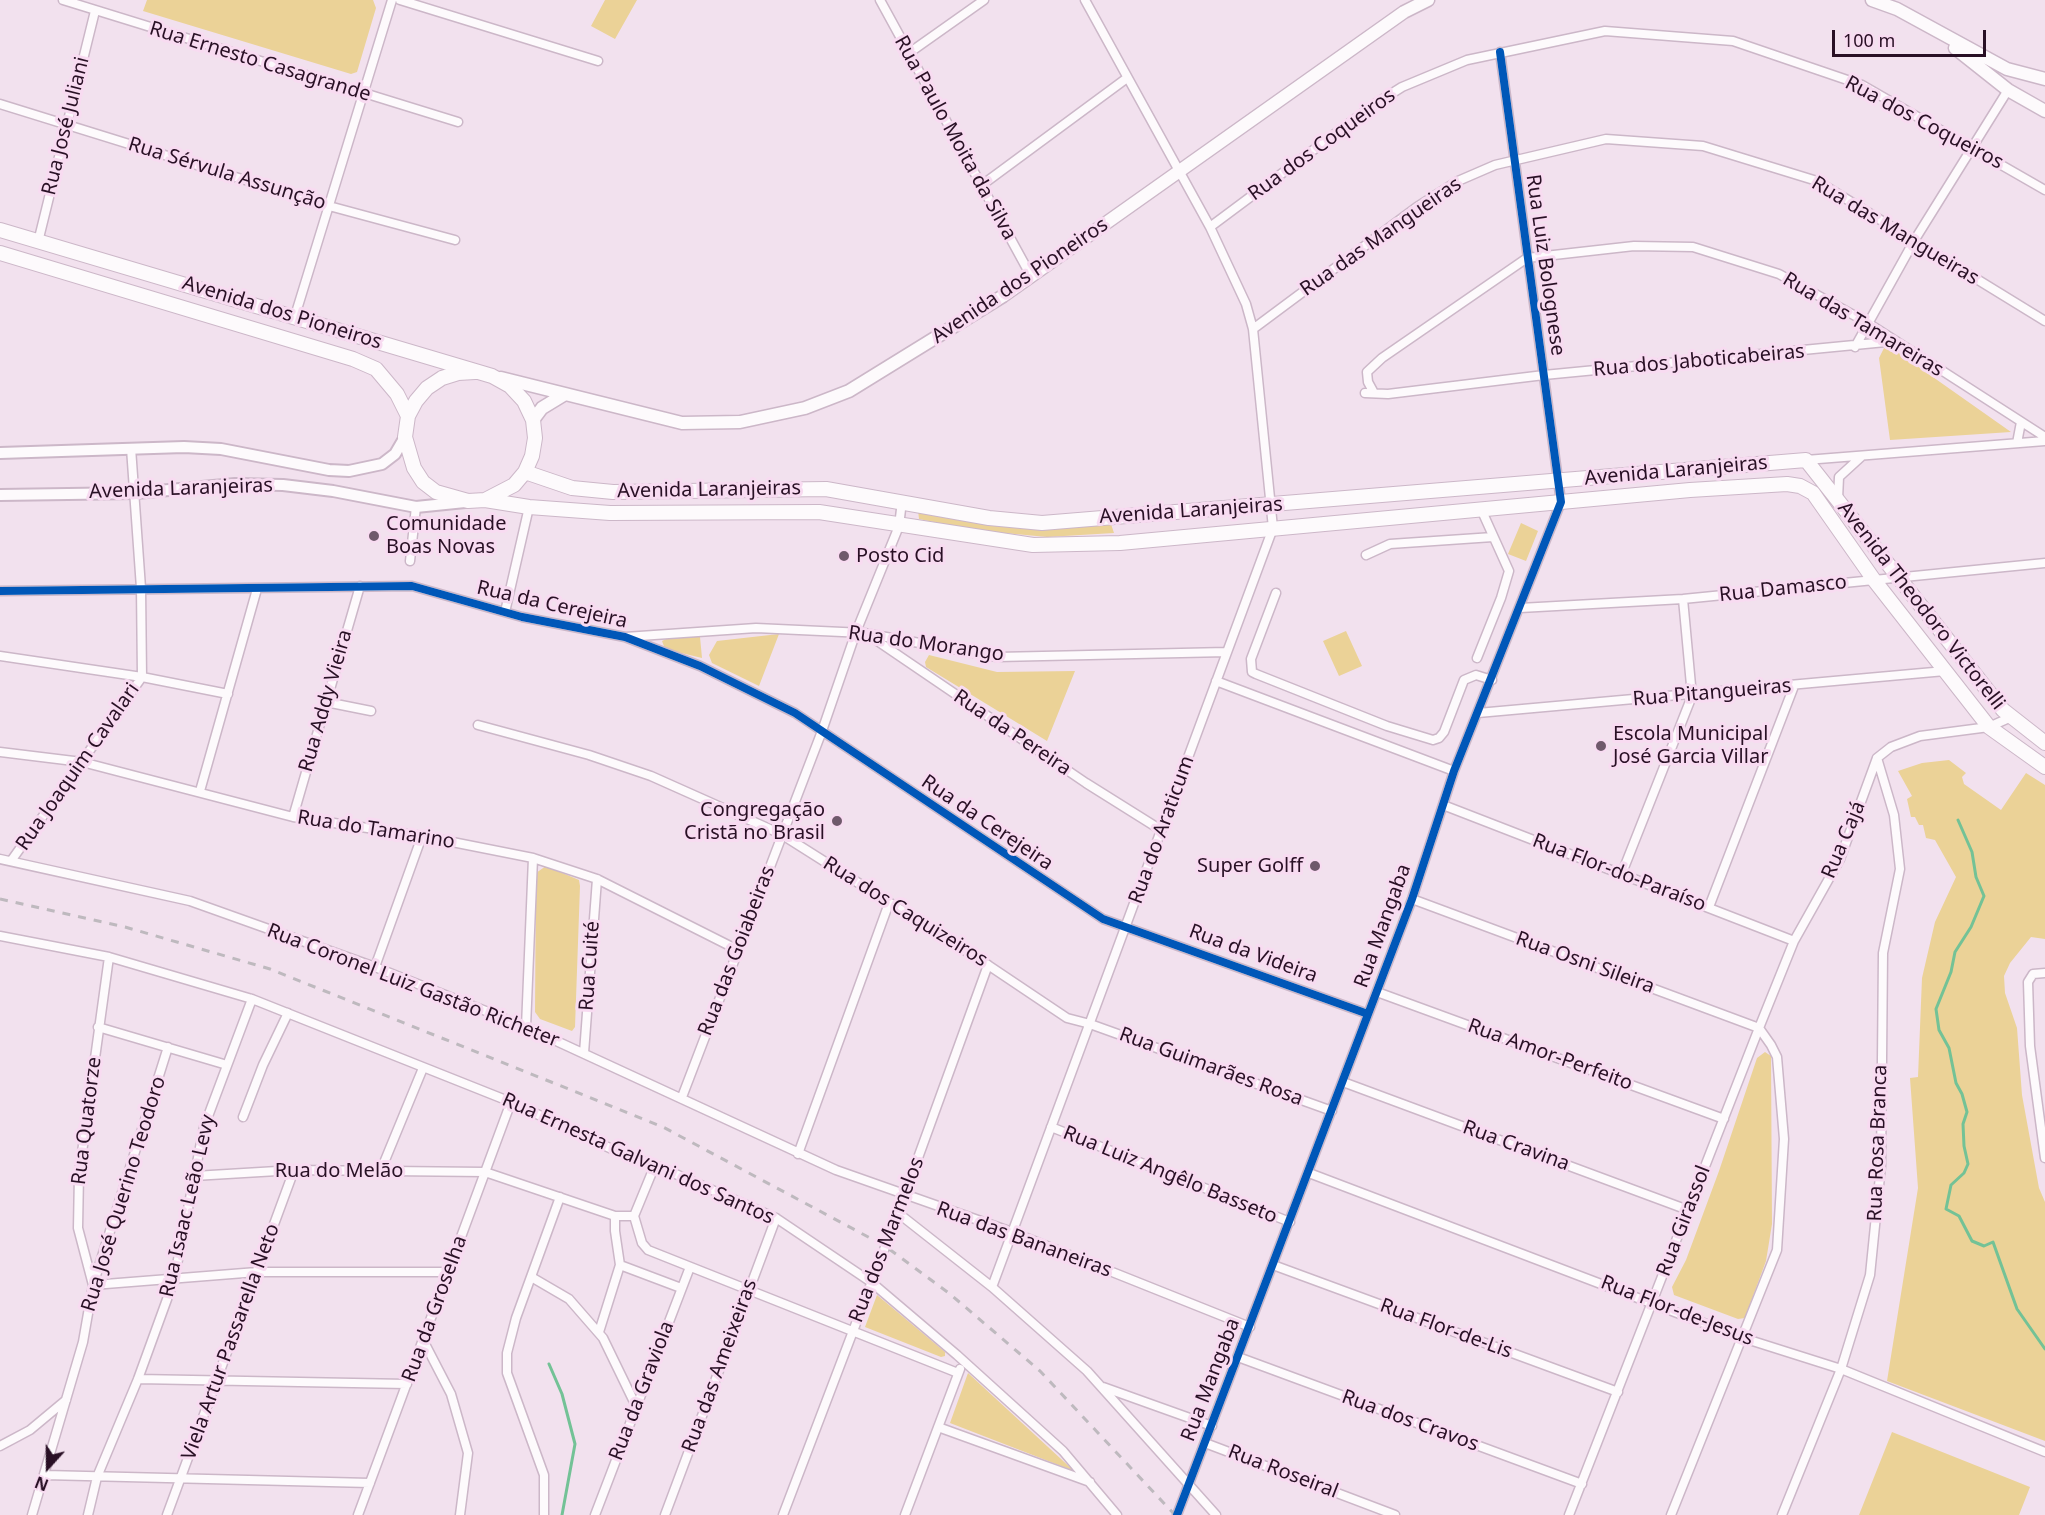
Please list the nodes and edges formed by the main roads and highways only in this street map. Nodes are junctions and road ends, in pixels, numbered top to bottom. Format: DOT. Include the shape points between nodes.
graph roads {
  1 [pos="1428,0"];
  2 [pos="1879,1"];
  3 [pos="1928,27"];
  4 [pos="2031,78"];
  5 [pos="2045,79"];
  6 [pos="2008,90"];
  7 [pos="2045,111"];
  8 [pos="0,230"];
  9 [pos="0,253"];
  10 [pos="475,372"];
  11 [pos="492,376"];
  12 [pos="565,394"];
  13 [pos="408,416"];
  14 [pos="533,420"];
  15 [pos="1806,460"];
  16 [pos="525,472"];
  17 [pos="1813,493"];
  18 [pos="485,500"];
  19 [pos="2045,743"];
  20 [pos="2044,765"];
  1 -- 12 [label="main road, Avenida dos Pioneiros" via="1404,12 1031,276 849,391 805,408 740,422 682,423"];
  2 -- 3 [label="main road"];
  3 -- 4 [label="main road"];
  3 -- 6 [label="main road"];
  4 -- 5 [label="main road"];
  4 -- 6 [label="main road"];
  6 -- 7 [label="main road"];
  8 -- 10 [label="main road, Avenida dos Pioneiros"];
  9 -- 13 [label="main road, Avenida dos Pioneiros" via="353,359 376,369 397,394"];
  10 -- 11 [label="main road, Avenida dos Pioneiros"];
  10 -- 13 [label="main road" via="458,373 435,383 416,401"];
  11 -- 12 [label="main road, Avenida dos Pioneiros"];
  11 -- 14 [label="main road" via="510,386 524,401"];
  12 -- 14 [label="main road" via="542,408"];
  13 -- 18 [label="main road" via="405,437 410,461 423,482 444,495 468,501"];
  14 -- 16 [label="main road" via="534,447"];
  15 -- 16 [label="main road, Avenida Laranjeiras" via="1042,522 989,518 826,489 613,492 572,488"];
  15 -- 19 [label="main road, Avenida Theodoro Victorelli" via="2009,718"];
  16 -- 18 [label="main road" via="514,485"];
  17 -- 18 [label="main road, Avenida Laranjeiras" via="1787,484 1120,543 1033,545 819,512 658,514 530,507"];
  17 -- 20 [label="main road, Avenida Theodoro Victorelli" via="1874,580 1989,727"];
}
